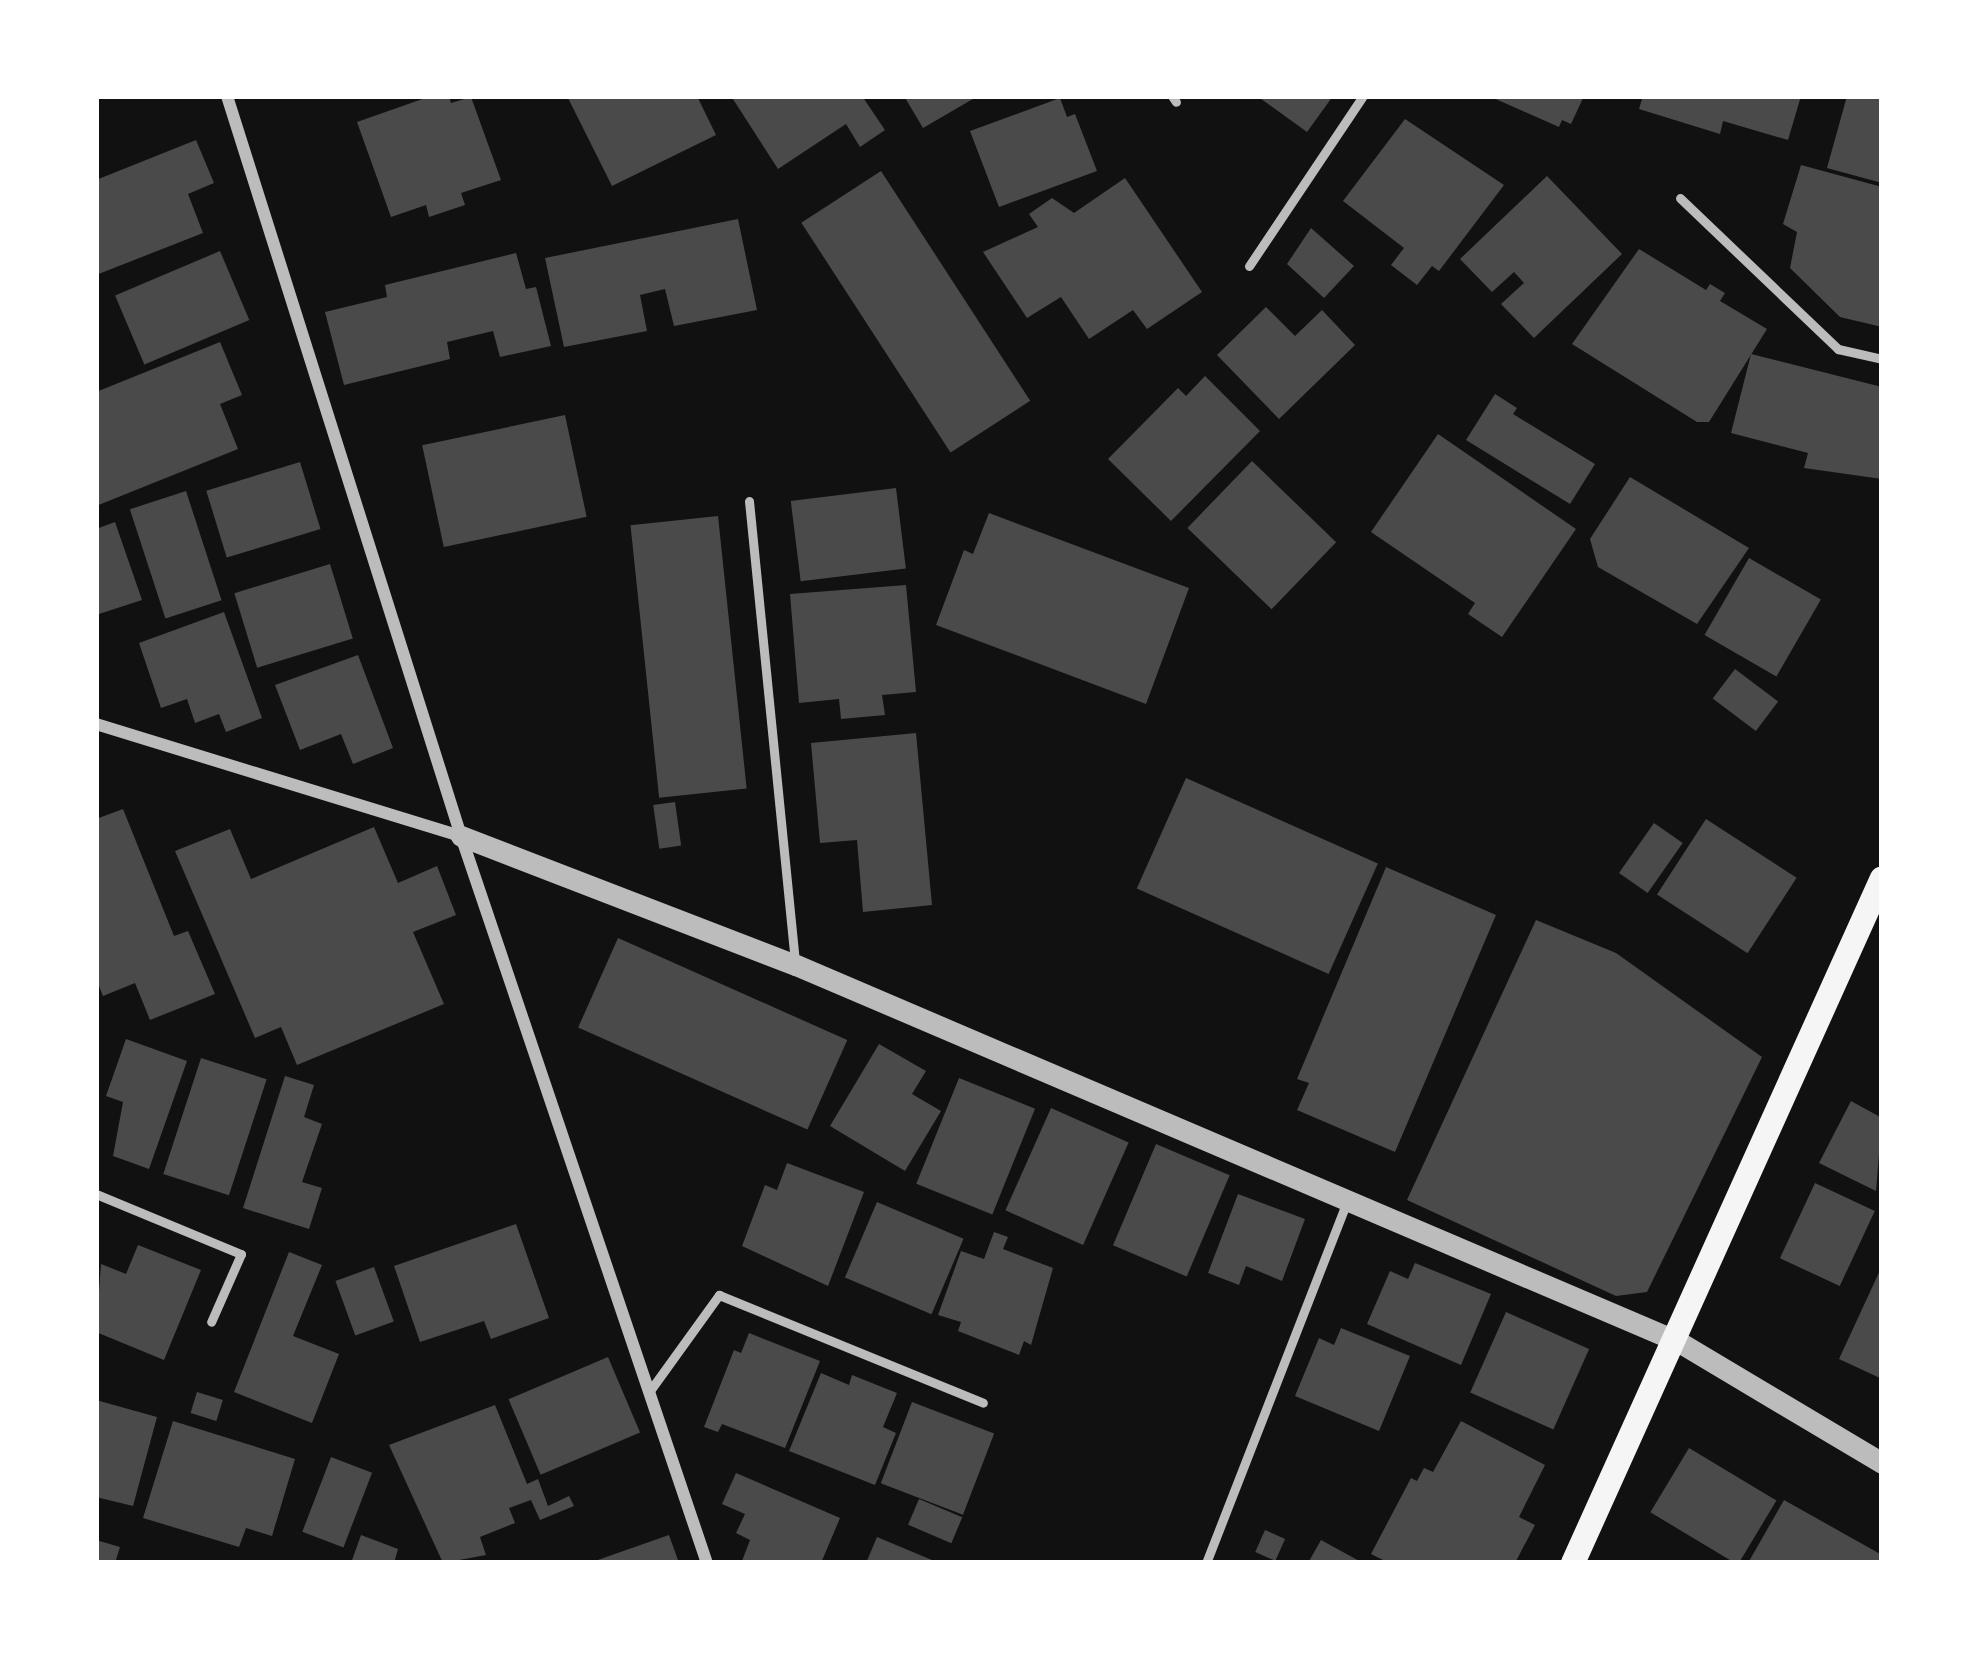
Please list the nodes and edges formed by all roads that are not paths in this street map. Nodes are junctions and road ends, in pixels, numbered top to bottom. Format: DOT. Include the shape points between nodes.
graph roads {
  1 [pos="227,96"];
  2 [pos="1363,96"];
  3 [pos="1680,197"];
  4 [pos="1249,266"];
  5 [pos="1882,358"];
  6 [pos="749,501"];
  7 [pos="96,724"];
  8 [pos="461,836"];
  9 [pos="1882,878"];
  10 [pos="796,965"];
  11 [pos="96,1194"];
  12 [pos="1347,1202"];
  13 [pos="212,1322"];
  14 [pos="1679,1342"];
  15 [pos="649,1392"];
  16 [pos="983,1403"];
  17 [pos="1882,1463"];
  18 [pos="707,1563"];
  19 [pos="1206,1563"];
  20 [pos="1573,1563"];
  1 -- 8 [label="street"];
  2 -- 4 [label="lane"];
  3 -- 5 [label="lane" via="1838,349"];
  6 -- 10 [label="lane"];
  7 -- 8 [label="street"];
  8 -- 10 [label="street"];
  8 -- 15 [label="street"];
  9 -- 14 [label="main road"];
  10 -- 12 [label="street"];
  11 -- 13 [label="lane" via="241,1254"];
  12 -- 14 [label="street"];
  12 -- 19 [label="lane"];
  14 -- 17 [label="street"];
  14 -- 20 [label="main road"];
  15 -- 16 [label="lane" via="719,1295"];
  15 -- 18 [label="street"];
}
